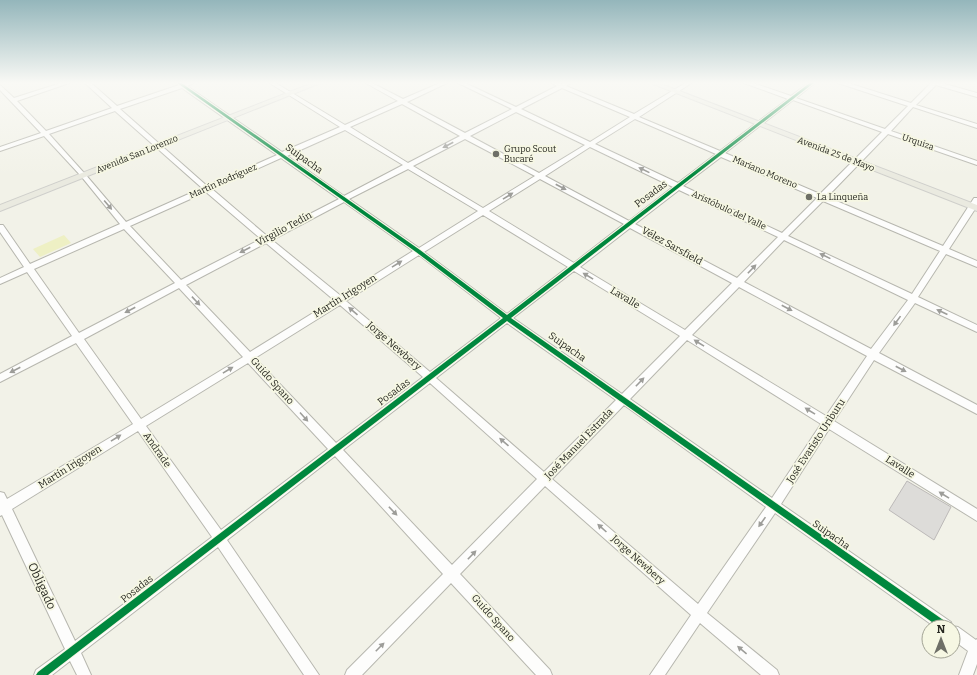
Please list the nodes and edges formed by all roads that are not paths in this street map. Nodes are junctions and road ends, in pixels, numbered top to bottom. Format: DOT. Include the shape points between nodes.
graph roads {
  1 [pos="25,114"];
  2 [pos="103,114"];
  3 [pos="121,114"];
  4 [pos="224,114"];
  5 [pos="238,114"];
  6 [pos="324,114"];
  7 [pos="375,114"];
  8 [pos="424,114"];
  9 [pos="508,114"];
  10 [pos="526,114"];
  11 [pos="629,114"];
  12 [pos="638,114"];
  13 [pos="733,114"];
  14 [pos="773,114"];
  15 [pos="837,114"];
  16 [pos="905,114"];
  17 [pos="940,114"];
  18 [pos="634,116"];
  19 [pos="229,117"];
  20 [pos="760,124"];
  21 [pos="977,126"];
  22 [pos="346,127"];
  23 [pos="887,131"];
  24 [pos="44,134"];
  25 [pos="465,136"];
  26 [pos="591,144"];
  27 [pos="158,146"];
  28 [pos="0,149"];
  29 [pos="720,154"];
  30 [pos="282,155"];
  31 [pos="856,162"];
  32 [pos="977,163"];
  33 [pos="409,165"];
  34 [pos="84,175"];
  35 [pos="540,175"];
  36 [pos="678,187"];
  37 [pos="208,188"];
  38 [pos="822,196"];
  39 [pos="342,199"];
  40 [pos="975,205"];
  41 [pos="0,208"];
  42 [pos="482,212"];
  43 [pos="630,223"];
  44 [pos="125,225"];
  45 [pos="0,227"];
  46 [pos="784,236"];
  47 [pos="267,238"];
  48 [pos="945,250"];
  49 [pos="418,251"];
  50 [pos="977,264"];
  51 [pos="574,267"];
  52 [pos="28,268"];
  53 [pos="0,281"];
  54 [pos="739,282"];
  55 [pos="180,284"];
  56 [pos="913,299"];
  57 [pos="340,300"];
  58 [pos="507,318"];
  59 [pos="977,329"];
  60 [pos="686,335"];
  61 [pos="79,338"];
  62 [pos="873,354"];
  63 [pos="250,357"];
  64 [pos="0,378"];
  65 [pos="430,378"];
  66 [pos="623,399"];
  67 [pos="977,410"];
  68 [pos="828,422"];
  69 [pos="139,424"];
  70 [pos="334,450"];
  71 [pos="546,478"];
  72 [pos="2,505"];
  73 [pos="773,506"];
  74 [pos="977,515"];
  75 [pos="219,538"];
  76 [pos="453,574"];
  77 [pos="698,614"];
  78 [pos="935,619"];
  79 [pos="961,637"];
  80 [pos="977,648"];
  81 [pos="73,651"];
  82 [pos="41,675"];
  83 [pos="84,675"];
  84 [pos="312,675"];
  85 [pos="352,675"];
  86 [pos="545,675"];
  87 [pos="657,675"];
  88 [pos="772,675"];
  89 [pos="966,675"];
  1 -- 24 [label="street, Guido Spano"];
  2 -- 24 [label="street"];
  3 -- 27 [label="street, Jorge Newbery"];
  4 -- 19 [label="street, Suipacha"];
  5 -- 19 [label="main road, Avenida San Lorenzo"];
  6 -- 22 [label="street, Lavalle"];
  7 -- 22 [label="street, Martín Rodríguez"];
  8 -- 25 [label="street, Vélez Sarsfield"];
  9 -- 25 [label="street, Virgilio Tedín"];
  10 -- 26 [label="street, Aristóbulo del Valle"];
  11 -- 18 [label="street, Mariano Moreno"];
  12 -- 18 [label="street, Martín Irigoyen"];
  13 -- 20 [label="main road, Avenida 25 de Mayo"];
  14 -- 20 [label="street, Posadas"];
  15 -- 23 [label="street, Urquiza"];
  16 -- 23 [label="street, José Manuel Estrada"];
  17 -- 21 [label="street"];
  18 -- 26 [label="street, Martín Irigoyen"];
  18 -- 29 [label="street, Mariano Moreno"];
  19 -- 27 [label="main road, Avenida San Lorenzo"];
  19 -- 30 [label="street, Suipacha"];
  20 -- 29 [label="street, Posadas"];
  20 -- 31 [label="main road, Avenida 25 de Mayo"];
  22 -- 30 [label="street, Martín Rodríguez"];
  22 -- 33 [label="street, Lavalle"];
  23 -- 31 [label="street, José Manuel Estrada"];
  23 -- 32 [label="street, Urquiza"];
  24 -- 28 [label="street"];
  24 -- 34 [label="street, Guido Spano"];
  25 -- 33 [label="street, Virgilio Tedín, one-way"];
  25 -- 35 [label="street, Vélez Sarsfield"];
  26 -- 35 [label="street, Martín Irigoyen"];
  36 -- 26 [label="street, Aristóbulo del Valle, one-way"];
  27 -- 34 [label="main road, Avenida San Lorenzo"];
  27 -- 37 [label="street, Jorge Newbery"];
  29 -- 36 [label="street, Posadas"];
  29 -- 38 [label="street, Mariano Moreno"];
  30 -- 37 [label="street, Martín Rodríguez"];
  30 -- 39 [label="street, Suipacha"];
  31 -- 38 [label="street, José Manuel Estrada"];
  31 -- 40 [label="main road, Avenida 25 de Mayo"];
  33 -- 39 [label="street, Virgilio Tedín"];
  33 -- 42 [label="street, Lavalle"];
  34 -- 41 [label="main road, Avenida San Lorenzo"];
  34 -- 44 [label="street, Guido Spano, one-way"];
  42 -- 35 [label="street, Martín Irigoyen, one-way"];
  35 -- 43 [label="street, Vélez Sarsfield, one-way"];
  36 -- 43 [label="street, Posadas"];
  36 -- 46 [label="street, Aristóbulo del Valle"];
  37 -- 44 [label="street, Martín Rodríguez"];
  37 -- 47 [label="street, Jorge Newbery"];
  38 -- 46 [label="street, José Manuel Estrada"];
  38 -- 48 [label="street, Mariano Moreno"];
  39 -- 47 [label="street, Virgilio Tedín"];
  39 -- 49 [label="street, Suipacha"];
  40 -- 48 [label="street, José Evaristo Uriburu"];
  42 -- 49 [label="street, Martín Irigoyen"];
  42 -- 51 [label="street, Lavalle"];
  43 -- 51 [label="street, Posadas"];
  43 -- 54 [label="street, Vélez Sarsfield"];
  44 -- 52 [label="street, Martín Rodríguez"];
  44 -- 55 [label="street, Guido Spano"];
  45 -- 52 [label="street, Andrade"];
  54 -- 46 [label="street, José Manuel Estrada, one-way"];
  56 -- 46 [label="street, Aristóbulo del Valle, one-way"];
  47 -- 55 [label="street, Virgilio Tedín, one-way"];
  47 -- 57 [label="street, Jorge Newbery"];
  48 -- 50 [label="street, Mariano Moreno"];
  48 -- 56 [label="street, José Evaristo Uriburu"];
  57 -- 49 [label="street, Martín Irigoyen, one-way"];
  49 -- 58 [label="street, Suipacha"];
  51 -- 58 [label="street, Posadas"];
  60 -- 51 [label="street, Lavalle, one-way"];
  52 -- 53 [label="street, Martín Rodríguez"];
  52 -- 61 [label="street, Andrade"];
  54 -- 60 [label="street, José Manuel Estrada"];
  54 -- 62 [label="street, Vélez Sarsfield, one-way"];
  55 -- 61 [label="street, Virgilio Tedín, one-way"];
  55 -- 63 [label="street, Guido Spano, one-way"];
  59 -- 56 [label="street, Aristóbulo del Valle, one-way"];
  56 -- 62 [label="street, José Evaristo Uriburu, one-way"];
  57 -- 63 [label="street, Martín Irigoyen"];
  65 -- 57 [label="street, Jorge Newbery, one-way"];
  58 -- 65 [label="street, Posadas"];
  58 -- 66 [label="street, Suipacha"];
  66 -- 60 [label="street, José Manuel Estrada, one-way"];
  68 -- 60 [label="street, Lavalle, one-way"];
  61 -- 64 [label="street, Virgilio Tedín, one-way"];
  61 -- 69 [label="street, Andrade"];
  62 -- 67 [label="street, Vélez Sarsfield, one-way"];
  62 -- 68 [label="street, José Evaristo Uriburu"];
  69 -- 63 [label="street, Martín Irigoyen, one-way"];
  63 -- 70 [label="street, Guido Spano, one-way"];
  65 -- 70 [label="street, Posadas"];
  71 -- 65 [label="street, Jorge Newbery, one-way"];
  66 -- 71 [label="street, José Manuel Estrada"];
  66 -- 73 [label="street, Suipacha"];
  68 -- 73 [label="street, José Evaristo Uriburu"];
  74 -- 68 [label="street, Lavalle, one-way"];
  72 -- 69 [label="street, Martín Irigoyen, one-way"];
  69 -- 75 [label="street, Andrade"];
  70 -- 75 [label="street, Posadas"];
  70 -- 76 [label="street, Guido Spano, one-way"];
  76 -- 71 [label="street, José Manuel Estrada, one-way"];
  77 -- 71 [label="street, Jorge Newbery, one-way"];
  72 -- 81 [label="street, Obligado"];
  73 -- 77 [label="street, José Evaristo Uriburu, one-way"];
  73 -- 78 [label="street, Suipacha"];
  75 -- 81 [label="street, Posadas"];
  75 -- 84 [label="street, Andrade"];
  85 -- 76 [label="street, José Manuel Estrada, one-way"];
  76 -- 86 [label="street, Guido Spano"];
  77 -- 87 [label="street, José Evaristo Uriburu"];
  88 -- 77 [label="street, Jorge Newbery, one-way"];
  79 -- 80 [label="street"];
  80 -- 89 [label="street"];
  81 -- 82 [label="street, Posadas"];
  81 -- 83 [label="street, Obligado"];
}
